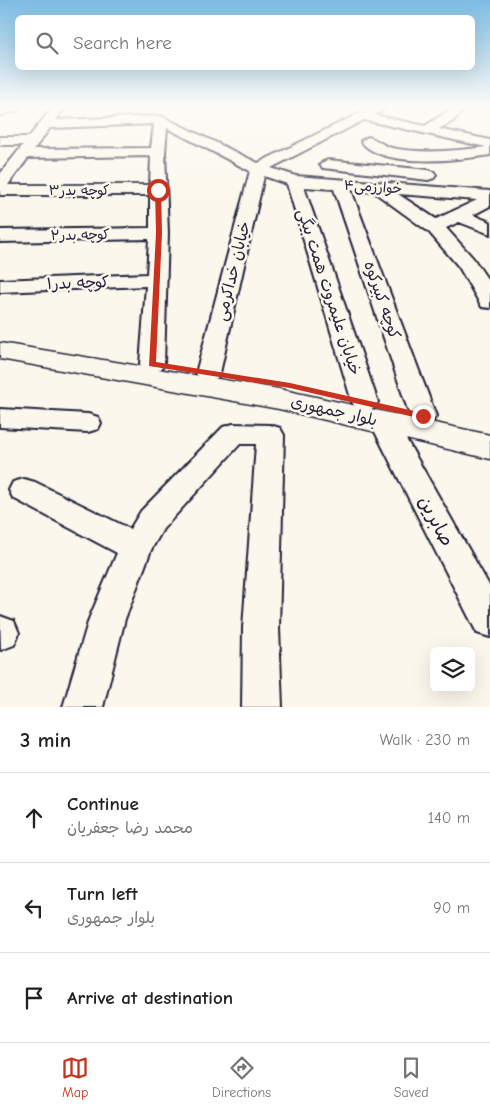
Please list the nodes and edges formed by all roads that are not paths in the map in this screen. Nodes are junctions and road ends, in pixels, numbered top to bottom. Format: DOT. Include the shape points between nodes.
graph roads {
  1 [pos="159,140"];
  2 [pos="201,140"];
  3 [pos="315,140"];
  4 [pos="367,140"];
  5 [pos="472,140"];
  6 [pos="0,141"];
  7 [pos="33,141"];
  8 [pos="490,144"];
  9 [pos="360,146"];
  10 [pos="490,151"];
  11 [pos="158,152"];
  12 [pos="24,154"];
  13 [pos="258,169"];
  14 [pos="446,177"];
  15 [pos="3,178"];
  16 [pos="294,181"];
  17 [pos="341,185"];
  18 [pos="378,187"];
  19 [pos="0,190"];
  20 [pos="158,190"];
  21 [pos="490,196"];
  22 [pos="490,200"];
  23 [pos="459,215"];
  24 [pos="434,227"];
  25 [pos="490,229"];
  26 [pos="159,233"];
  27 [pos="0,236"];
  28 [pos="156,280"];
  29 [pos="0,286"];
  30 [pos="490,302"];
  31 [pos="0,339"];
  32 [pos="0,351"];
  33 [pos="152,364"];
  34 [pos="205,379"];
  35 [pos="374,412"];
  36 [pos="423,416"];
  37 [pos="0,418"];
  38 [pos="88,424"];
  39 [pos="490,431"];
  40 [pos="490,447"];
  41 [pos="24,490"];
  42 [pos="136,547"];
  43 [pos="490,621"];
  44 [pos="83,707"];
  45 [pos="262,707"];
  1 -- 11 [label="street"];
  2 -- 13 [label="street, خوارزمی۴"];
  3 -- 13 [label="street"];
  4 -- 9 [label="street"];
  5 -- 8 [label="street"];
  6 -- 7 [label="street"];
  7 -- 12 [label="street"];
  9 -- 10 [label="street" via="370,145 386,151 423,156"];
  9 -- 14 [label="street" via="328,165"];
  11 -- 12 [label="street"];
  11 -- 20 [label="street"];
  12 -- 15 [label="street"];
  13 -- 16 [label="street, خوارزمی۴"];
  13 -- 34 [label="street, خیابان خداکرمی"];
  16 -- 17 [label="street, خوارزمی۴"];
  16 -- 35 [label="street, خیابان علیمروت همت بیگی"];
  17 -- 18 [label="street, خوارزمی۴"];
  17 -- 36 [label="street, کوچه کبیرکوه"];
  18 -- 21 [label="street, خوارزمی۴"];
  18 -- 24 [label="street"];
  19 -- 20 [label="street, کوچه بدر۳"];
  20 -- 26 [label="street"];
  22 -- 23 [label="street"];
  23 -- 24 [label="street"];
  23 -- 25 [label="street"];
  24 -- 30 [label="street" via="482,284"];
  26 -- 27 [label="street, کوچه بدر۲"];
  26 -- 28 [label="street"];
  28 -- 29 [label="street, کوچه بدر۱"];
  28 -- 33 [label="street"];
  31 -- 33 [label="street, بلوار جمهوری"];
  32 -- 34 [label="street, بلوار جمهوری"];
  33 -- 34 [label="street, بلوار جمهوری"];
  34 -- 35 [label="street, بلوار جمهوری" via="279,399"];
  35 -- 36 [label="street, بلوار جمهوری"];
  35 -- 40 [label="street, بلوار جمهوری"];
  35 -- 43 [label="street, صابرین"];
  36 -- 39 [label="street, بلوار جمهوری"];
  37 -- 38 [label="street"];
  41 -- 42 [label="street"];
  42 -- 44 [label="street" via="107,619"];
  42 -- 45 [label="street" via="152,520 233,434 270,435 261,628"];
}
